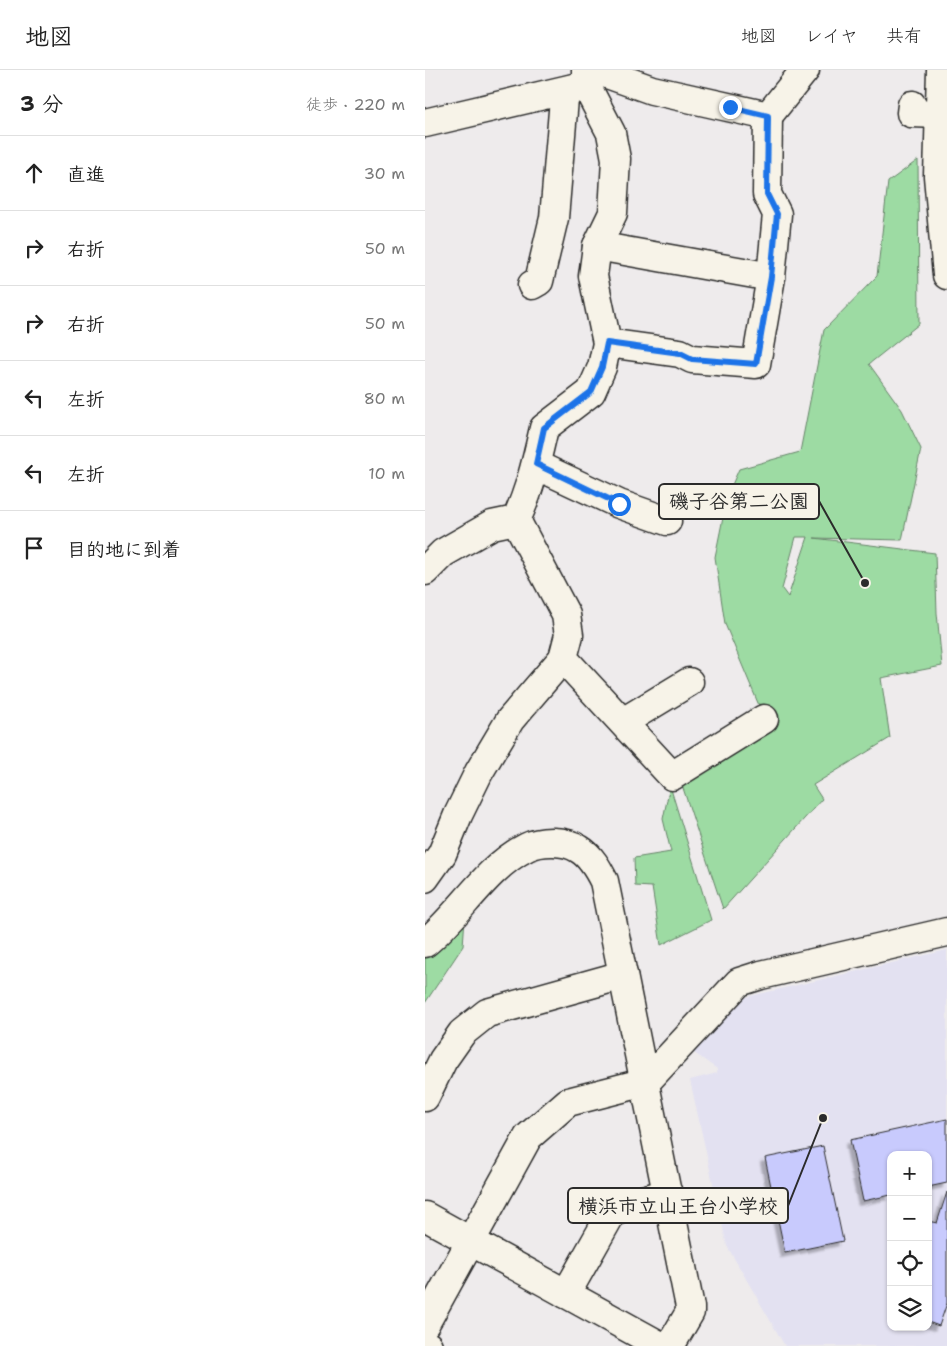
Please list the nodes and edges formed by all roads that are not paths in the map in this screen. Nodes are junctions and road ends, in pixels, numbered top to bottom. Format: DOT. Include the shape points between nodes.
graph roads {
  1 [pos="805,70"];
  2 [pos="941,70"];
  3 [pos="585,78"];
  4 [pos="912,105"];
  5 [pos="939,114"];
  6 [pos="768,116"];
  7 [pos="425,123"];
  8 [pos="597,246"];
  9 [pos="947,275"];
  10 [pos="771,277"];
  11 [pos="532,286"];
  12 [pos="607,343"];
  13 [pos="536,464"];
  14 [pos="516,520"];
  15 [pos="667,521"];
  16 [pos="431,556"];
  17 [pos="563,658"];
  18 [pos="689,682"];
  19 [pos="764,719"];
  20 [pos="623,722"];
  21 [pos="425,878"];
  22 [pos="947,932"];
  23 [pos="425,943"];
  24 [pos="623,975"];
  25 [pos="646,1082"];
  26 [pos="425,1097"];
  27 [pos="668,1193"];
  28 [pos="425,1216"];
  29 [pos="470,1241"];
  30 [pos="566,1294"];
  31 [pos="425,1324"];
  32 [pos="661,1346"];
  33 [pos="670,1346"];
  1 -- 6 [label="street"];
  2 -- 5 [label="street"];
  3 -- 6 [label="street"];
  3 -- 7 [label="street"];
  3 -- 8 [label="street" via="611,133 616,159 613,213"];
  3 -- 11 [label="street" via="564,100 554,218 539,281"];
  4 -- 5 [label="street" via="911,113"];
  5 -- 9 [label="street" via="938,176"];
  6 -- 10 [label="street" via="767,194 777,214"];
  8 -- 10 [label="street"];
  8 -- 12 [label="street" via="593,276"];
  10 -- 12 [label="street" via="756,364 692,359 680,353"];
  12 -- 13 [label="street" via="602,367 591,392 544,428"];
  13 -- 14 [label="street"];
  13 -- 15 [label="street" via="619,504"];
  14 -- 16 [label="street" via="492,525"];
  14 -- 17 [label="street" via="565,616 569,635"];
  17 -- 20 [label="street"];
  17 -- 21 [label="street" via="510,720 479,772 442,854"];
  18 -- 20 [label="street"];
  19 -- 20 [label="street" via="672,776"];
  22 -- 25 [label="street" via="739,982"];
  23 -- 24 [label="street" via="505,862 529,846 558,841 579,848 605,881"];
  24 -- 25 [label="street"];
  24 -- 26 [label="street" via="487,1013 462,1033 443,1060"];
  25 -- 27 [label="street"];
  25 -- 29 [label="street" via="568,1102 528,1137"];
  27 -- 30 [label="street" via="622,1206 610,1216"];
  27 -- 33 [label="street" via="690,1307"];
  28 -- 29 [label="street"];
  29 -- 30 [label="street"];
  29 -- 31 [label="street"];
  30 -- 32 [label="street"];
}
